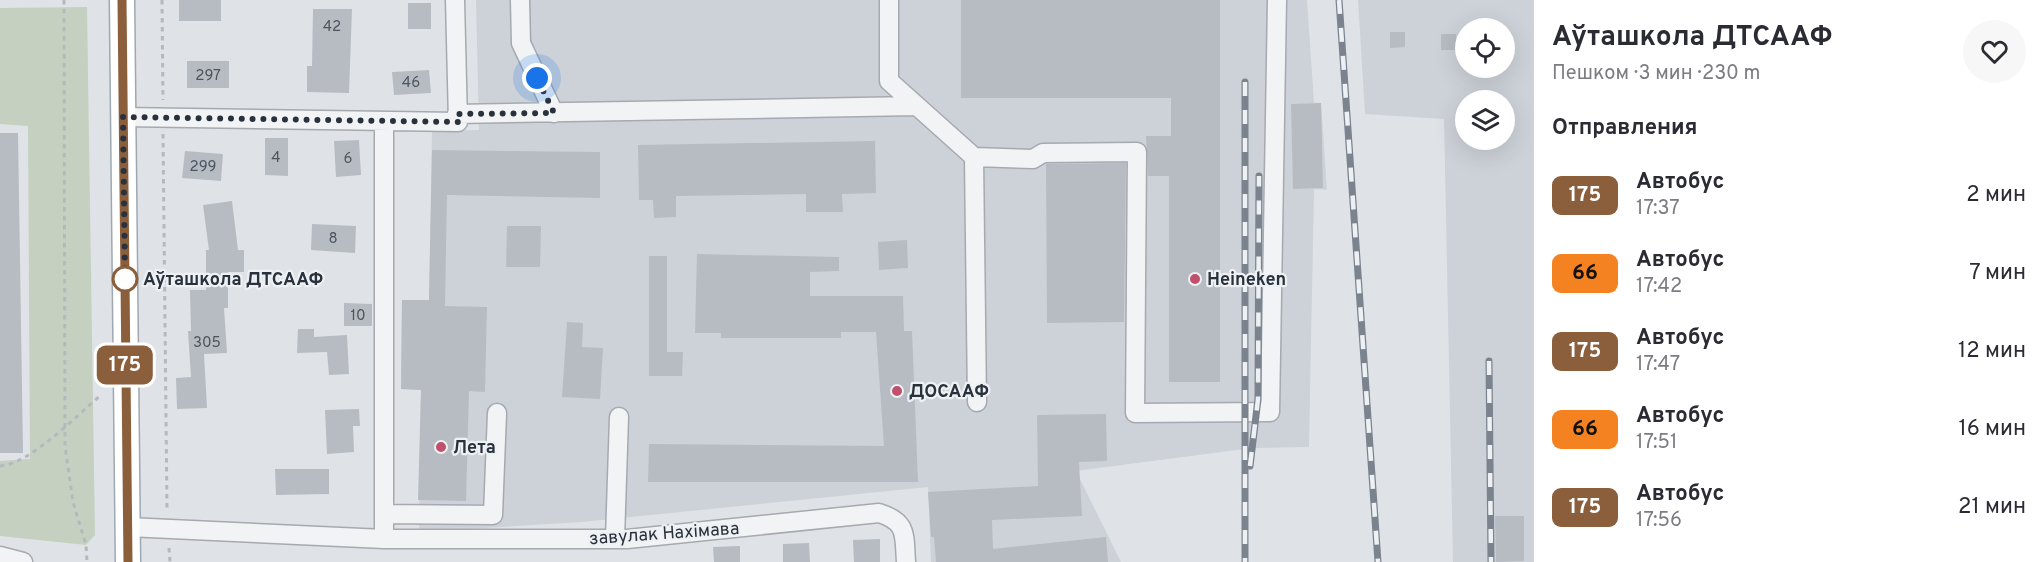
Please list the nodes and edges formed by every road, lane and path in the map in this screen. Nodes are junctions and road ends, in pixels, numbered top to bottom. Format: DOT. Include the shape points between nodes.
graph roads {
  1 [pos="64,0"];
  2 [pos="122,0"];
  3 [pos="162,0"];
  4 [pos="455,0"];
  5 [pos="520,0"];
  6 [pos="889,0"];
  7 [pos="1277,0"];
  8 [pos="915,106"];
  9 [pos="554,113"];
  10 [pos="123,117"];
  11 [pos="163,118"];
  12 [pos="458,118"];
  13 [pos="384,123"];
  14 [pos="974,158"];
  15 [pos="100,396"];
  16 [pos="977,402"];
  17 [pos="497,413"];
  18 [pos="619,417"];
  19 [pos="65,425"];
  20 [pos="0,466"];
  21 [pos="384,514"];
  22 [pos="128,527"];
  23 [pos="168,529"];
  24 [pos="384,539"];
  25 [pos="615,539"];
  26 [pos="0,556"];
  27 [pos="23,562"];
  28 [pos="87,562"];
  29 [pos="128,562"];
  30 [pos="170,562"];
  31 [pos="906,562"];
  1 -- 19 [label="path"];
  2 -- 10 [label="main road"];
  3 -- 11 [label="path"];
  4 -- 12 [label="street"];
  5 -- 9 [label="street" via="521,43"];
  6 -- 8 [label="street" via="889,81"];
  7 -- 14 [label="street" via="1270,412 1135,413 1137,152 1043,153 1033,159"];
  8 -- 9 [label="street"];
  8 -- 14 [label="street"];
  9 -- 12 [label="street"];
  10 -- 11 [label="street"];
  10 -- 22 [label="main road"];
  11 -- 13 [label="street"];
  11 -- 23 [label="path"];
  12 -- 13 [label="street"];
  13 -- 21 [label="street"];
  14 -- 16 [label="street"];
  15 -- 19 [label="path"];
  17 -- 21 [label="street" via="493,515"];
  18 -- 25 [label="street"];
  19 -- 20 [label="path" via="41,446 9,465"];
  19 -- 28 [label="path" via="73,502"];
  21 -- 24 [label="street"];
  22 -- 23 [label="street, завулак Нахімава"];
  22 -- 29 [label="main road"];
  23 -- 24 [label="street, завулак Нахімава"];
  23 -- 30 [label="path"];
  24 -- 25 [label="street, завулак Нахімава"];
  25 -- 31 [label="street, завулак Нахімава" via="879,513 895,518 903,529"];
  26 -- 27 [label="street"];
}
